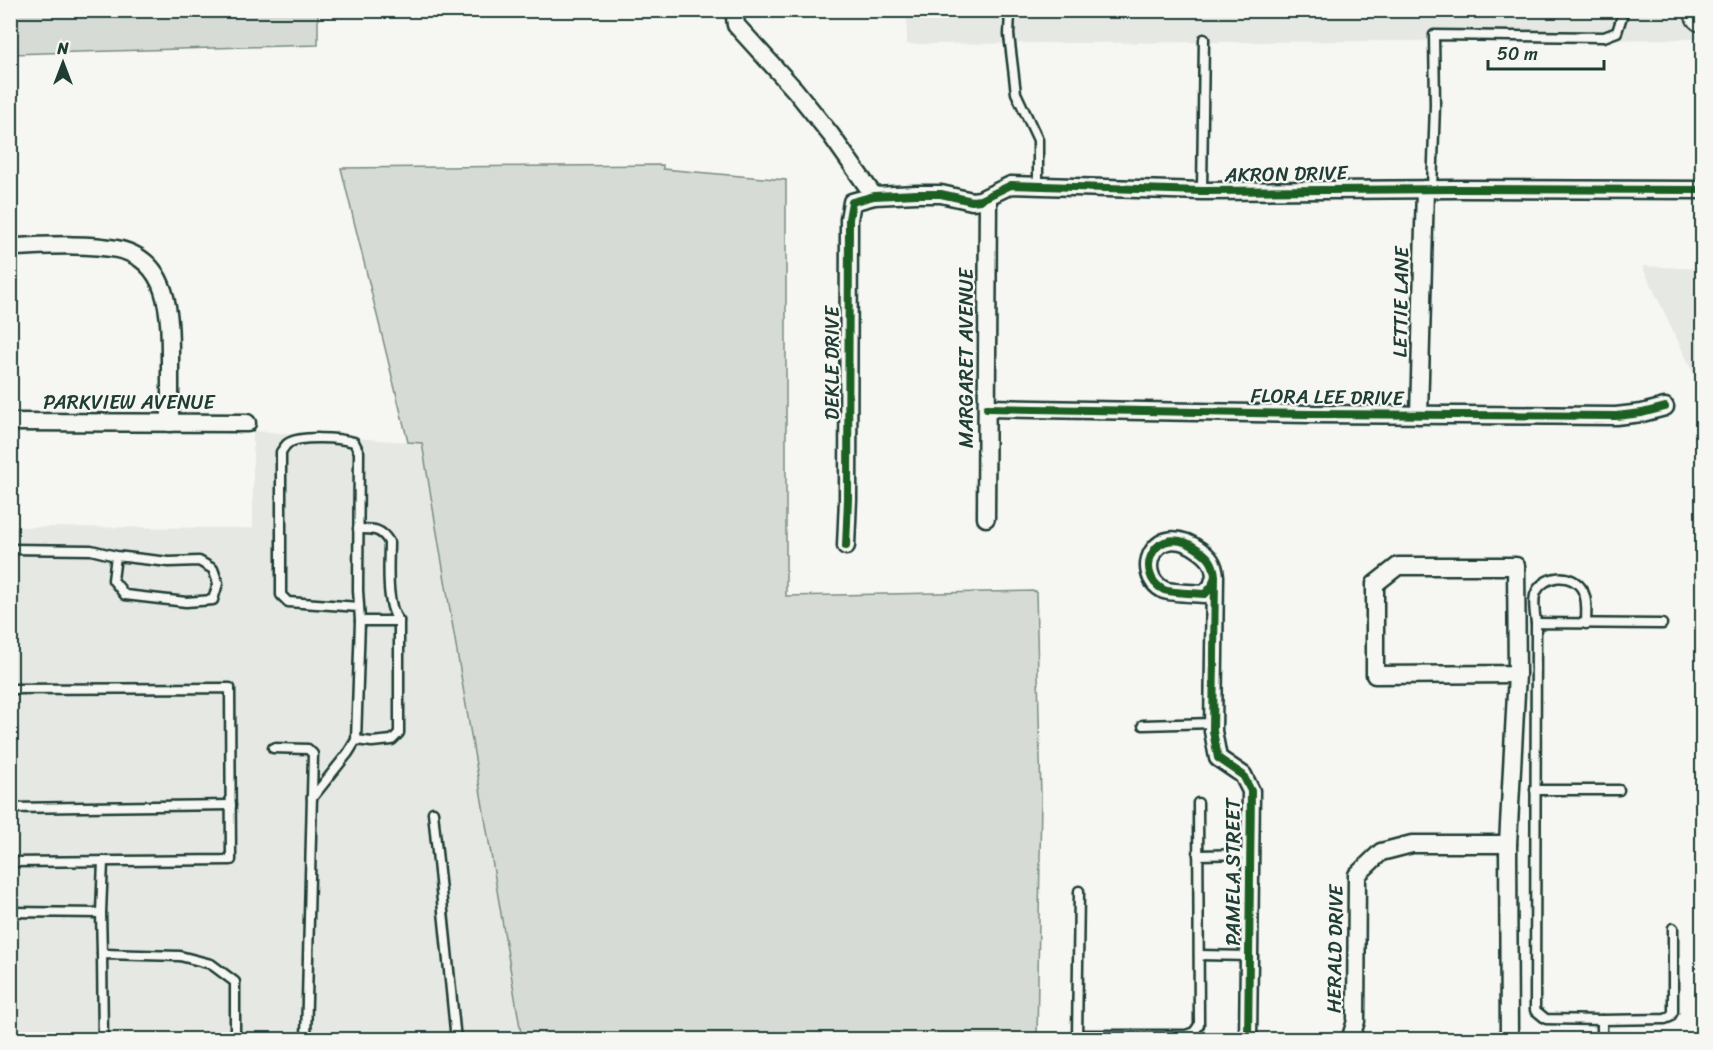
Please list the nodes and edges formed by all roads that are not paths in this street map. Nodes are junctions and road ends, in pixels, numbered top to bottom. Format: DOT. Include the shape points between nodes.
graph roads {
  1 [pos="734,10"];
  2 [pos="1010,10"];
  3 [pos="1624,10"];
  4 [pos="1700,10"];
  5 [pos="1702,15"];
  6 [pos="1204,39"];
  7 [pos="1038,186"];
  8 [pos="1429,189"];
  9 [pos="1702,189"];
  10 [pos="1202,191"];
  11 [pos="874,196"];
  12 [pos="988,197"];
  13 [pos="10,247"];
  14 [pos="1665,407"];
  15 [pos="987,408"];
  16 [pos="1419,415"];
  17 [pos="10,422"];
  18 [pos="170,423"];
  19 [pos="248,423"];
  20 [pos="986,518"];
  21 [pos="358,529"];
  22 [pos="846,546"];
  23 [pos="10,549"];
  24 [pos="116,556"];
  25 [pos="1215,576"];
  26 [pos="359,607"];
  27 [pos="360,621"];
  28 [pos="399,621"];
  29 [pos="1536,623"];
  30 [pos="1586,624"];
  31 [pos="1662,624"];
  32 [pos="1517,674"];
  33 [pos="10,689"];
  34 [pos="1214,723"];
  35 [pos="1143,725"];
  36 [pos="356,740"];
  37 [pos="273,748"];
  38 [pos="1535,790"];
  39 [pos="1619,790"];
  40 [pos="312,798"];
  41 [pos="1198,803"];
  42 [pos="231,805"];
  43 [pos="10,808"];
  44 [pos="433,812"];
  45 [pos="1508,844"];
  46 [pos="1251,854"];
  47 [pos="1198,855"];
  48 [pos="103,861"];
  49 [pos="10,862"];
  50 [pos="1079,891"];
  51 [pos="10,912"];
  52 [pos="101,912"];
  53 [pos="1673,928"];
  54 [pos="102,954"];
  55 [pos="1199,955"];
  56 [pos="1249,956"];
  57 [pos="1602,1020"];
  58 [pos="1077,1037"];
  59 [pos="103,1040"];
  60 [pos="235,1040"];
  61 [pos="306,1040"];
  62 [pos="456,1040"];
  63 [pos="1248,1040"];
  64 [pos="1350,1040"];
  65 [pos="1509,1040"];
  66 [pos="1602,1040"];
  1 -- 11 [label="street" via="736,26 795,90"];
  2 -- 7 [label="lane" via="1016,93 1038,140"];
  3 -- 8 [label="lane" via="1617,32 1604,37 1434,35 1435,105"];
  4 -- 5 [label="highway"];
  6 -- 10 [label="lane"];
  7 -- 10 [label="street, AKRON DRIVE"];
  7 -- 12 [label="street, AKRON DRIVE" via="1011,185"];
  8 -- 9 [label="street, AKRON DRIVE"];
  8 -- 10 [label="street, AKRON DRIVE"];
  8 -- 16 [label="street, LETTIE LANE"];
  11 -- 12 [label="street, AKRON DRIVE" via="941,195 972,201"];
  11 -- 22 [label="street, DEKLE DRIVE" via="852,202 849,219"];
  12 -- 15 [label="street, MARGARET AVENUE"];
  13 -- 18 [label="street" via="115,249 141,260 151,269 164,292 170,319"];
  14 -- 16 [label="street, FLORA LEE DRIVE" via="1616,417"];
  15 -- 16 [label="street, FLORA LEE DRIVE"];
  15 -- 20 [label="street, MARGARET AVENUE"];
  17 -- 18 [label="street, PARKVIEW AVENUE"];
  18 -- 19 [label="street, PARKVIEW AVENUE"];
  21 -- 26 [label="lane"];
  21 -- 26 [label="lane" via="359,452 354,442 300,439 287,445 281,452 280,464 281,595 288,602"];
  21 -- 28 [label="lane" via="375,529 385,534 389,542 390,598"];
  23 -- 24 [label="lane" via="91,550"];
  24 -- 24 [label="lane" via="198,561 213,569 218,583 213,600 186,602 125,595 112,580"];
  25 -- 34 [label="street, PAMELA STREET"];
  26 -- 27 [label="lane"];
  27 -- 28 [label="lane"];
  27 -- 36 [label="lane"];
  28 -- 36 [label="lane" via="399,733 392,740"];
  29 -- 30 [label="lane"];
  29 -- 30 [label="lane" via="1534,602 1538,589 1548,580 1563,577 1576,582 1584,593"];
  29 -- 38 [label="lane"];
  30 -- 31 [label="lane"];
  32 -- 32 [label="street" via="1516,566 1398,566 1375,584 1375,675"];
  32 -- 45 [label="street"];
  33 -- 42 [label="lane" via="230,688"];
  34 -- 35 [label="lane"];
  34 -- 46 [label="street, PAMELA STREET" via="1218,758 1243,775 1251,791"];
  36 -- 40 [label="lane"];
  37 -- 40 [label="lane" via="312,751"];
  38 -- 39 [label="lane"];
  38 -- 57 [label="lane" via="1535,1010 1546,1019"];
  40 -- 61 [label="lane"];
  41 -- 47 [label="lane"];
  42 -- 43 [label="lane"];
  42 -- 48 [label="lane" via="231,860"];
  44 -- 62 [label="lane"];
  45 -- 64 [label="street, HERALD DRIVE" via="1412,844 1381,852 1357,874 1356,1021"];
  45 -- 65 [label="street"];
  46 -- 47 [label="lane"];
  46 -- 56 [label="street, PAMELA STREET"];
  47 -- 55 [label="lane"];
  48 -- 49 [label="lane"];
  48 -- 52 [label="lane"];
  50 -- 58 [label="lane"];
  51 -- 52 [label="lane"];
  52 -- 54 [label="lane"];
  53 -- 57 [label="lane" via="1670,1017"];
  54 -- 59 [label="lane"];
  54 -- 60 [label="lane" via="180,956 211,964 235,982"];
  55 -- 56 [label="lane"];
  55 -- 58 [label="lane" via="1199,1025 1194,1032"];
  56 -- 63 [label="street, PAMELA STREET"];
  57 -- 66 [label="lane"];
}
